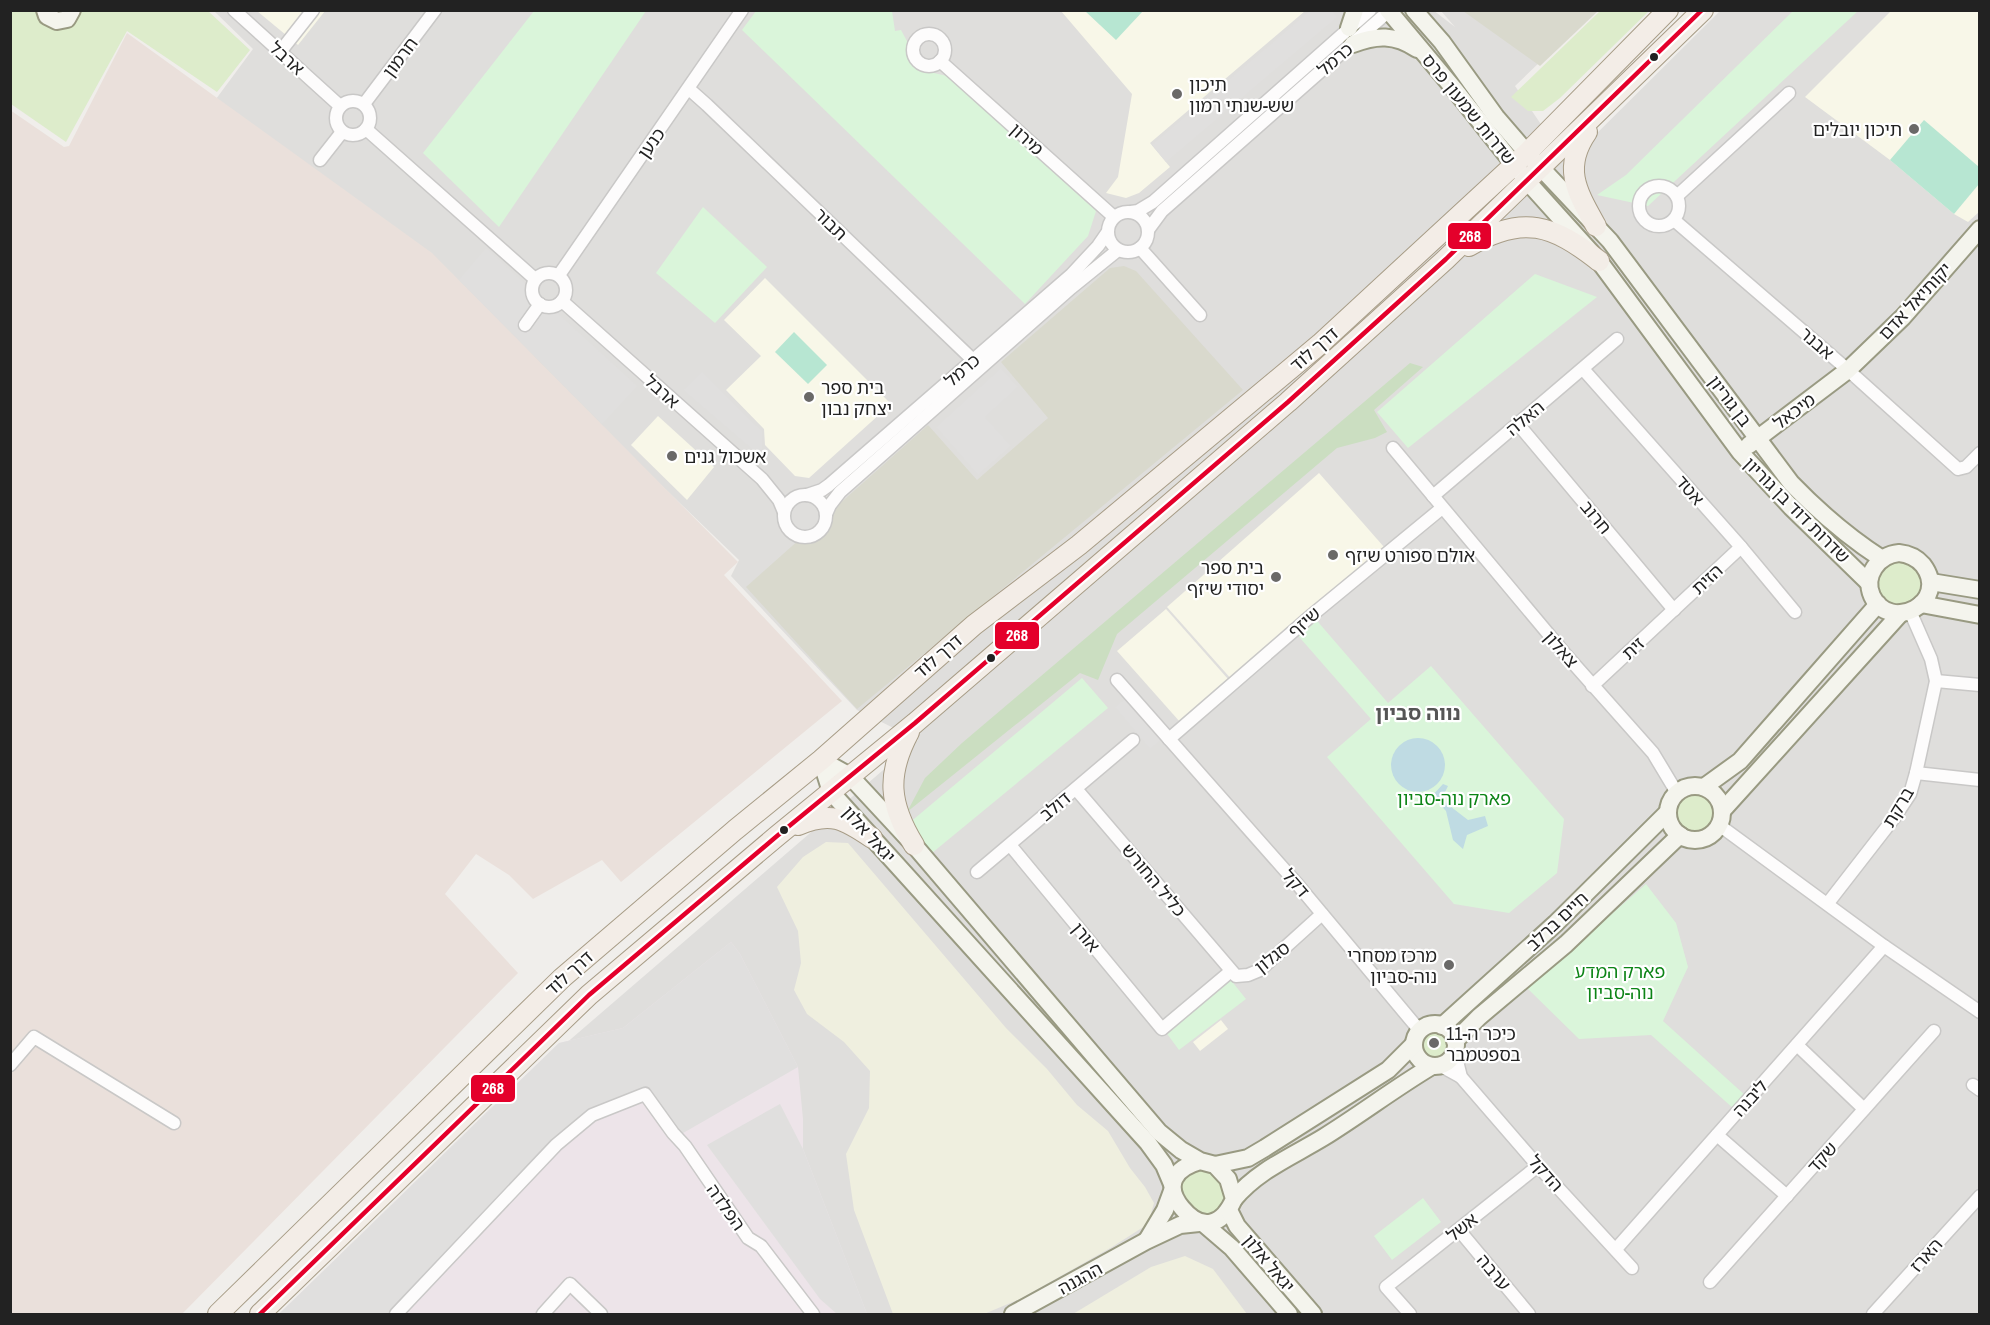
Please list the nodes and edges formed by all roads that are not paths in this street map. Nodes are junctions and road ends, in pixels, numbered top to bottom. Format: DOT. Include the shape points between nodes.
graph roads {
  1 [pos="45,10"];
  2 [pos="72,10"];
  3 [pos="234,10"];
  4 [pos="313,10"];
  5 [pos="435,10"];
  6 [pos="742,10"];
  7 [pos="1355,10"];
  8 [pos="1370,10"];
  9 [pos="1414,10"];
  10 [pos="1668,10"];
  11 [pos="1703,10"];
  12 [pos="1389,11"];
  13 [pos="1351,36"];
  14 [pos="280,52"];
  15 [pos="1426,55"];
  16 [pos="940,61"];
  17 [pos="689,89"];
  18 [pos="1789,93"];
  19 [pos="364,104"];
  20 [pos="340,106"];
  21 [pos="1600,112"];
  22 [pos="366,129"];
  23 [pos="342,132"];
  24 [pos="1520,159"];
  25 [pos="320,160"];
  26 [pos="1534,175"];
  27 [pos="1677,196"];
  28 [pos="1131,212"];
  29 [pos="1114,217"];
  30 [pos="1674,220"];
  31 [pos="1596,226"];
  32 [pos="1980,229"];
  33 [pos="1148,230"];
  34 [pos="1107,233"];
  35 [pos="1140,248"];
  36 [pos="1118,250"];
  37 [pos="1446,259"];
  38 [pos="1599,261"];
  39 [pos="559,275"];
  40 [pos="535,279"];
  41 [pos="562,301"];
  42 [pos="540,304"];
  43 [pos="1200,315"];
  44 [pos="525,325"];
  45 [pos="1617,339"];
  46 [pos="973,360"];
  47 [pos="1583,369"];
  48 [pos="1848,370"];
  49 [pos="1518,424"];
  50 [pos="1758,438"];
  51 [pos="1393,448"];
  52 [pos="1740,452"];
  53 [pos="1980,453"];
  54 [pos="762,479"];
  55 [pos="804,495"];
  56 [pos="1433,496"];
  57 [pos="1442,508"];
  58 [pos="784,512"];
  59 [pos="826,514"];
  60 [pos="1741,548"];
  61 [pos="1882,559"];
  62 [pos="1931,582"];
  63 [pos="1869,583"];
  64 [pos="1980,590"];
  65 [pos="1878,604"];
  66 [pos="1674,610"];
  67 [pos="1911,610"];
  68 [pos="1796,612"];
  69 [pos="1980,615"];
  70 [pos="1117,680"];
  71 [pos="1936,681"];
  72 [pos="1980,685"];
  73 [pos="1592,686"];
  74 [pos="915,723"];
  75 [pos="1169,739"];
  76 [pos="1133,740"];
  77 [pos="821,760"];
  78 [pos="1916,773"];
  79 [pos="850,776"];
  80 [pos="1980,780"];
  81 [pos="1704,787"];
  82 [pos="1076,789"];
  83 [pos="831,792"];
  84 [pos="1677,793"];
  85 [pos="1668,812"];
  86 [pos="1721,818"];
  87 [pos="777,836"];
  88 [pos="1680,836"];
  89 [pos="872,838"];
  90 [pos="914,845"];
  91 [pos="1010,845"];
  92 [pos="977,872"];
  93 [pos="1828,903"];
  94 [pos="1322,914"];
  95 [pos="1884,946"];
  96 [pos="1232,971"];
  97 [pos="1980,1012"];
  98 [pos="1442,1026"];
  99 [pos="1162,1029"];
  100 [pos="1934,1031"];
  101 [pos="1417,1037"];
  102 [pos="1797,1045"];
  103 [pos="1455,1047"];
  104 [pos="10,1065"];
  105 [pos="1436,1066"];
  106 [pos="1461,1077"];
  107 [pos="1864,1109"];
  108 [pos="174,1123"];
  109 [pos="1718,1135"];
  110 [pos="1208,1163"];
  111 [pos="1538,1166"];
  112 [pos="1172,1187"];
  113 [pos="1787,1196"];
  114 [pos="1980,1196"];
  115 [pos="1232,1204"];
  116 [pos="1202,1223"];
  117 [pos="1458,1230"];
  118 [pos="1146,1241"];
  119 [pos="1616,1249"];
  120 [pos="1632,1268"];
  121 [pos="1710,1282"];
  122 [pos="219,1314"];
  123 [pos="261,1314"];
  124 [pos="396,1314"];
  125 [pos="543,1314"];
  126 [pos="601,1314"];
  127 [pos="813,1314"];
  128 [pos="1013,1314"];
  129 [pos="1289,1314"];
  130 [pos="1313,1314"];
  131 [pos="1410,1314"];
  132 [pos="1529,1314"];
  133 [pos="1873,1314"];
  1 -- 2 [label="street" via="47,16 57,21 67,18"];
  3 -- 14 [label="street, ארבל"];
  4 -- 14 [label="street"];
  5 -- 19 [label="street, חרמון"];
  6 -- 17 [label="street, כנען"];
  7 -- 13 [label="street"];
  8 -- 13 [label="street, כרמל"];
  9 -- 24 [label="street, שדרות שמעון פרס" via="1496,117"];
  10 -- 24 [label="main road, דרך לוד"];
  11 -- 21 [label="main road, דרך לוד"];
  12 -- 13 [label="street, כרמל"];
  12 -- 15 [label="street, שדרות שמעון פרס"];
  13 -- 15 [label="street" via="1384,36"];
  13 -- 28 [label="street, כרמל" via="1153,202"];
  13 -- 33 [label="street, כרמל" via="1162,211"];
  14 -- 20 [label="street, ארבל"];
  15 -- 24 [label="street, שדרות שמעון פרס"];
  16 -- 29 [label="street, מירון"];
  17 -- 39 [label="street, כנען"];
  17 -- 46 [label="street, תבור"];
  18 -- 27 [label="street"];
  19 -- 20 [label="street" via="351,100"];
  19 -- 22 [label="street" via="370,116"];
  20 -- 23 [label="street" via="336,120"];
  21 -- 26 [label="main road, דרך לוד"];
  21 -- 31 [label="main road" via="1578,146 1573,164 1579,196"];
  22 -- 23 [label="street" via="357,135"];
  22 -- 40 [label="street"];
  23 -- 25 [label="street"];
  24 -- 26 [label="street, שדרות שמעון פרס"];
  24 -- 77 [label="main road, דרך לוד" via="1320,344 1079,545 974,625"];
  26 -- 31 [label="street, שדרות שמעון פרס"];
  26 -- 37 [label="main road, דרך לוד"];
  26 -- 38 [label="street, שדרות שמעון פרס"];
  27 -- 30 [label="street" via="1679,208"];
  27 -- 30 [label="street" via="1670,188 1657,185 1645,190 1639,202 1641,215 1650,224 1662,226"];
  28 -- 29 [label="street"];
  28 -- 33 [label="street" via="1142,217"];
  29 -- 34 [label="street"];
  30 -- 48 [label="street, אבנר"];
  31 -- 50 [label="street, בן גוריון"];
  32 -- 48 [label="street, יקותיאל אדם" via="1903,317"];
  33 -- 35 [label="street"];
  34 -- 36 [label="street"];
  34 -- 46 [label="street, כרמל" via="1081,266"];
  35 -- 36 [label="street" via="1131,252"];
  35 -- 43 [label="street"];
  36 -- 59 [label="street, כרמל" via="840,492"];
  37 -- 38 [label="main road" via="1486,237 1528,226 1563,236"];
  37 -- 74 [label="main road, דרך לוד" via="1288,402"];
  38 -- 52 [label="street, שדרות דוד בן גוריון"];
  39 -- 40 [label="street" via="547,272"];
  39 -- 41 [label="street" via="567,287"];
  40 -- 42 [label="street" via="532,291"];
  41 -- 42 [label="street" via="552,307"];
  41 -- 54 [label="street, ארבל"];
  42 -- 44 [label="street"];
  45 -- 47 [label="street, האלה"];
  46 -- 55 [label="street, כרמל" via="829,485"];
  47 -- 49 [label="street, האלה"];
  47 -- 60 [label="street, אטד"];
  48 -- 50 [label="street, מיכאל"];
  48 -- 53 [label="street, אבנר" via="1958,469 1966,467"];
  49 -- 56 [label="street, האלה"];
  49 -- 66 [label="street, חרוב"];
  50 -- 52 [label="street, מיכאל"];
  50 -- 61 [label="street, בן גוריון" via="1791,483 1824,517"];
  51 -- 56 [label="street, צאלון"];
  52 -- 63 [label="street, שדרות דוד בן גוריון"];
  54 -- 55 [label="street, ארבל" via="788,493"];
  54 -- 58 [label="street, ארבל"];
  55 -- 58 [label="street" via="791,500"];
  55 -- 59 [label="street" via="820,501"];
  56 -- 57 [label="street, צאלון"];
  57 -- 73 [label="street, צאלון"];
  57 -- 75 [label="street, שיזף"];
  58 -- 59 [label="street" via="788,529 801,537 821,530"];
  60 -- 66 [label="street, הזית"];
  60 -- 68 [label="street, אטד"];
  61 -- 62 [label="street" via="1893,554 1909,555 1920,562"];
  61 -- 63 [label="street"];
  62 -- 64 [label="street"];
  62 -- 67 [label="street" via="1926,598"];
  63 -- 65 [label="street"];
  65 -- 67 [label="street" via="1890,611"];
  65 -- 81 [label="street" via="1740,760"];
  66 -- 73 [label="street, זית"];
  67 -- 69 [label="street"];
  67 -- 71 [label="street, ברקת"];
  67 -- 86 [label="street"];
  70 -- 75 [label="street, דקל"];
  71 -- 72 [label="street"];
  71 -- 78 [label="street, ברקת"];
  73 -- 84 [label="street, צאלון" via="1653,753"];
  74 -- 79 [label="main road, דרך לוד"];
  74 -- 90 [label="main road" via="899,752 893,779 896,813"];
  75 -- 94 [label="street, דקל"];
  76 -- 82 [label="street, דולב"];
  77 -- 79 [label="street, יגאל אלון"];
  77 -- 83 [label="street, יגאל אלון"];
  77 -- 122 [label="main road, דרך לוד" via="562,978"];
  78 -- 80 [label="street"];
  78 -- 93 [label="street, ברקת" via="1910,794 1894,818"];
  79 -- 83 [label="main road, דרך לוד"];
  79 -- 90 [label="street, יגאל אלון"];
  81 -- 84 [label="street" via="1690,786"];
  81 -- 86 [label="street" via="1714,794"];
  82 -- 91 [label="street, דולב"];
  82 -- 96 [label="street, כליל החורש"];
  83 -- 87 [label="main road, דרך לוד"];
  83 -- 89 [label="street, יגאל אלון"];
  84 -- 85 [label="street"];
  85 -- 88 [label="street" via="1669,821"];
  85 -- 98 [label="street, חיים ברלב" via="1557,922"];
  86 -- 88 [label="street" via="1706,838"];
  86 -- 93 [label="street"];
  87 -- 89 [label="main road" via="817,817 829,817 841,819"];
  87 -- 123 [label="main road, דרך לוד" via="589,995"];
  88 -- 103 [label="street, חיים ברלב" via="1566,944 1479,1017"];
  89 -- 112 [label="street, יגאל אלון" via="1148,1143 1164,1165"];
  90 -- 110 [label="street, יגאל אלון" via="1159,1132 1181,1150"];
  91 -- 92 [label="street, דולב"];
  91 -- 99 [label="street, אורן"];
  93 -- 95 [label="street"];
  94 -- 96 [label="street, סגלון" via="1260,970 1236,976"];
  94 -- 101 [label="street, דקל"];
  95 -- 97 [label="street"];
  95 -- 102 [label="street, ליבנה"];
  96 -- 99 [label="street, סגלון"];
  98 -- 101 [label="street" via="1433,1025"];
  98 -- 103 [label="street" via="1452,1033"];
  100 -- 107 [label="street, שקד"];
  101 -- 105 [label="street" via="1418,1057"];
  101 -- 110 [label="street" via="1388,1070 1265,1148 1248,1158"];
  102 -- 107 [label="street"];
  102 -- 109 [label="street, ליבנה"];
  103 -- 105 [label="street" via="1446,1063"];
  103 -- 106 [label="street, הדקל"];
  104 -- 108 [label="street" via="34,1037"];
  105 -- 106 [label="street, הדקל"];
  105 -- 115 [label="street" via="1264,1172 1245,1185"];
  106 -- 111 [label="street, הדקל"];
  107 -- 113 [label="street, שקד"];
  109 -- 113 [label="street"];
  109 -- 119 [label="street, ליבנה"];
  110 -- 112 [label="street" via="1188,1164"];
  110 -- 115 [label="street" via="1228,1179"];
  111 -- 117 [label="street, אשל"];
  111 -- 119 [label="street, הדקל"];
  112 -- 116 [label="street" via="1174,1198"];
  112 -- 118 [label="street, ההגנה" via="1166,1210"];
  113 -- 121 [label="street, שקד"];
  114 -- 133 [label="street, הארז"];
  115 -- 116 [label="street" via="1218,1220"];
  115 -- 130 [label="street, יגאל אלון" via="1237,1226"];
  116 -- 118 [label="street, ההגנה" via="1180,1225"];
  116 -- 129 [label="street, יגאל אלון" via="1232,1248"];
  117 -- 131 [label="street, אשל" via="1386,1287"];
  117 -- 132 [label="street, ערבה"];
  118 -- 128 [label="street, ההגנה"];
  119 -- 120 [label="street, הדקל"];
  124 -- 127 [label="street, הפלדה" via="556,1144 592,1115 645,1094 748,1238 761,1246"];
  125 -- 126 [label="street" via="570,1284"];
}
